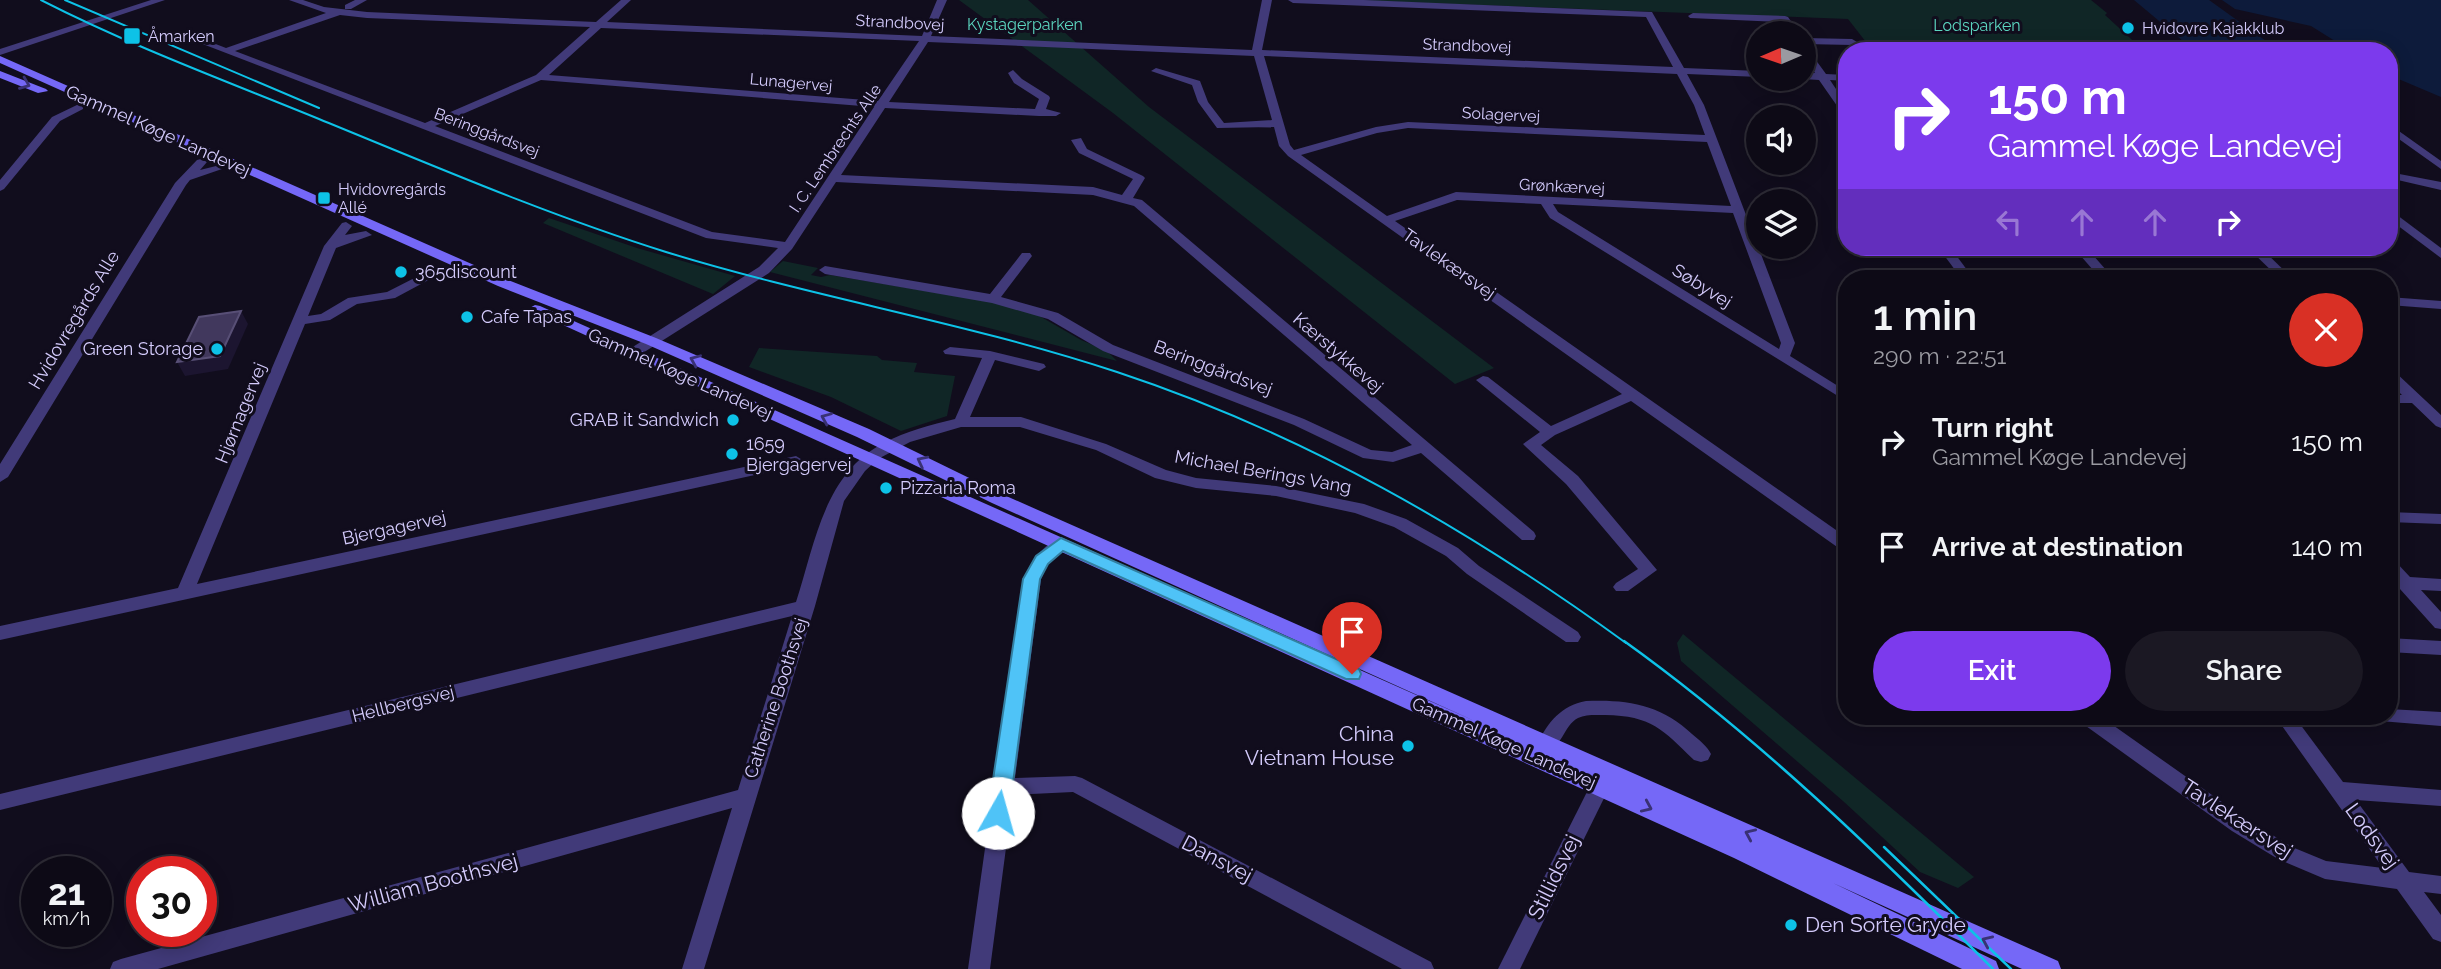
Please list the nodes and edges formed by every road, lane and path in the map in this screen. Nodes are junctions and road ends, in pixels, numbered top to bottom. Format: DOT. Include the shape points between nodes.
graph roads {
  1 [pos="160,0"];
  2 [pos="294,0"];
  3 [pos="362,0"];
  4 [pos="626,0"];
  5 [pos="942,0"];
  6 [pos="1267,0"];
  7 [pos="1293,0"];
  8 [pos="348,7"];
  9 [pos="336,13"];
  10 [pos="1693,16"];
  11 [pos="1786,21"];
  12 [pos="598,25"];
  13 [pos="179,33"];
  14 [pos="925,38"];
  15 [pos="1816,41"];
  16 [pos="1853,42"];
  17 [pos="226,51"];
  18 [pos="0,52"];
  19 [pos="1258,52"];
  20 [pos="0,59"];
  21 [pos="1816,68"];
  22 [pos="1681,70"];
  23 [pos="1156,71"];
  24 [pos="1013,73"];
  25 [pos="1746,73"];
  26 [pos="0,74"];
  27 [pos="1816,76"];
  28 [pos="1821,76"];
  29 [pos="540,77"];
  30 [pos="1838,77"];
  31 [pos="1838,100"];
  32 [pos="883,105"];
  33 [pos="79,107"];
  34 [pos="1039,113"];
  35 [pos="1056,113"];
  36 [pos="1279,123"];
  37 [pos="424,127"];
  38 [pos="2398,134"];
  39 [pos="1712,139"];
  40 [pos="1077,140"];
  41 [pos="1292,154"];
  42 [pos="201,162"];
  43 [pos="2441,166"];
  44 [pos="216,169"];
  45 [pos="2398,177"];
  46 [pos="835,178"];
  47 [pos="181,183"];
  48 [pos="2441,186"];
  49 [pos="0,187"];
  50 [pos="1125,198"];
  51 [pos="1544,200"];
  52 [pos="1739,210"];
  53 [pos="1386,220"];
  54 [pos="2398,220"];
  55 [pos="346,226"];
  56 [pos="366,235"];
  57 [pos="330,246"];
  58 [pos="788,246"];
  59 [pos="2441,254"];
  60 [pos="1026,256"];
  61 [pos="2087,256"];
  62 [pos="2263,256"];
  63 [pos="443,268"];
  64 [pos="825,270"];
  65 [pos="2100,270"];
  66 [pos="2277,270"];
  67 [pos="993,299"];
  68 [pos="2398,302"];
  69 [pos="2441,305"];
  70 [pos="300,321"];
  71 [pos="650,341"];
  72 [pos="950,351"];
  73 [pos="633,353"];
  74 [pos="990,355"];
  75 [pos="1782,357"];
  76 [pos="1039,367"];
  77 [pos="1483,380"];
  78 [pos="2398,383"];
  79 [pos="1838,392"];
  80 [pos="1634,394"];
  81 [pos="2398,399"];
  82 [pos="2415,399"];
  83 [pos="961,422"];
  84 [pos="2441,423"];
  85 [pos="1550,432"];
  86 [pos="888,446"];
  87 [pos="1421,447"];
  88 [pos="869,458"];
  89 [pos="796,461"];
  90 [pos="0,477"];
  91 [pos="2398,517"];
  92 [pos="2441,519"];
  93 [pos="1528,536"];
  94 [pos="1838,539"];
  95 [pos="1061,544"];
  96 [pos="2398,583"];
  97 [pos="2398,584"];
  98 [pos="2441,585"];
  99 [pos="1622,587"];
  100 [pos="185,593"];
  101 [pos="806,606"];
  102 [pos="2441,623"];
  103 [pos="0,633"];
  104 [pos="1572,637"];
  105 [pos="2398,646"];
  106 [pos="2441,648"];
  107 [pos="2398,716"];
  108 [pos="2441,719"];
  109 [pos="2099,725"];
  110 [pos="2291,725"];
  111 [pos="1547,744"];
  112 [pos="1701,754"];
  113 [pos="1600,786"];
  114 [pos="1002,787"];
  115 [pos="2339,790"];
  116 [pos="745,796"];
  117 [pos="2441,798"];
  118 [pos="0,802"];
  119 [pos="2405,882"];
  120 [pos="2441,885"];
  121 [pos="2441,932"];
  122 [pos="121,969"];
  123 [pos="692,969"];
  124 [pos="979,969"];
  125 [pos="1423,969"];
  126 [pos="1509,969"];
  127 [pos="1987,969"];
  128 [pos="2049,969"];
  1 -- 18 [label="street"];
  2 -- 9 [label="street, Strandbovej"];
  3 -- 8 [label="street"];
  4 -- 12 [label="street"];
  5 -- 14 [label="street, I. C. Lembrechts Alle"];
  6 -- 19 [label="street"];
  7 -- 22 [label="street" via="1649,14"];
  9 -- 12 [label="street, Strandbovej"];
  9 -- 17 [label="street"];
  10 -- 11 [label="street"];
  12 -- 14 [label="street, Strandbovej"];
  12 -- 29 [label="street"];
  13 -- 17 [label="street, Beringgårdsvej"];
  14 -- 19 [label="street, Strandbovej"];
  14 -- 32 [label="street, I. C. Lembrechts Alle"];
  15 -- 16 [label="street"];
  17 -- 37 [label="street, Beringgårdsvej"];
  19 -- 22 [label="street, Strandbovej"];
  19 -- 36 [label="street"];
  20 -- 71 [label="main road, Gammel Køge Landevej" via="503,283"];
  21 -- 28 [label="street"];
  22 -- 25 [label="street, Strandbovej"];
  22 -- 39 [label="street"];
  23 -- 36 [label="street" via="1196,83 1203,102 1222,126"];
  24 -- 34 [label="street" via="1045,98"];
  26 -- 33 [label="main road, Gammel Køge Landevej, one-way"];
  27 -- 28 [label="street"];
  28 -- 30 [label="street"];
  28 -- 31 [label="street"];
  29 -- 32 [label="street, Lunagervej"];
  29 -- 37 [label="street"];
  32 -- 34 [label="street, Lunagervej"];
  32 -- 46 [label="street, I. C. Lembrechts Alle"];
  33 -- 42 [label="main road, Gammel Køge Landevej"];
  33 -- 49 [label="street" via="57,119"];
  34 -- 35 [label="street, Lunagervej"];
  36 -- 41 [label="street"];
  37 -- 58 [label="street, Beringgårdsvej" via="710,234"];
  38 -- 43 [label="street"];
  39 -- 41 [label="street, Solagervej" via="1408,125"];
  39 -- 52 [label="street"];
  40 -- 50 [label="street" via="1083,151 1139,178"];
  41 -- 53 [label="street, Tavlekærsvej"];
  42 -- 44 [label="main road, Gammel Køge Landevej"];
  42 -- 47 [label="street, Hvidovregårds Alle"];
  44 -- 47 [label="street"];
  44 -- 55 [label="main road, Gammel Køge Landevej"];
  45 -- 48 [label="street"];
  46 -- 50 [label="street, Kærstykkevej" via="1093,191"];
  46 -- 58 [label="street, I. C. Lembrechts Alle"];
  47 -- 90 [label="street, Hvidovregårds Alle"];
  50 -- 87 [label="street, Kærstykkevej" via="1138,203"];
  51 -- 52 [label="street, Grønkærvej"];
  51 -- 53 [label="street, Grønkærvej" via="1456,197"];
  51 -- 75 [label="street, Søbyvej" via="1554,215"];
  52 -- 75 [label="street" via="1788,343"];
  53 -- 80 [label="street, Tavlekærsvej"];
  54 -- 59 [label="street"];
  55 -- 56 [label="main road, Gammel Køge Landevej"];
  55 -- 57 [label="street, Hjørnagervej"];
  56 -- 57 [label="street"];
  56 -- 63 [label="main road, Gammel Køge Landevej"];
  57 -- 70 [label="street, Hjørnagervej"];
  58 -- 71 [label="street, I. C. Lembrechts Alle" via="764,270"];
  60 -- 67 [label="street"];
  61 -- 65 [label="street"];
  62 -- 66 [label="street"];
  63 -- 70 [label="street" via="390,295 353,300 325,317"];
  63 -- 73 [label="main road, Gammel Køge Landevej"];
  64 -- 67 [label="street, Beringgårdsvej"];
  67 -- 87 [label="street, Beringgårdsvej" via="1053,316 1108,348 1299,422 1368,455 1393,457"];
  68 -- 69 [label="street"];
  70 -- 100 [label="street, Hjørnagervej"];
  71 -- 73 [label="street, I. C. Lembrechts Alle"];
  86 -- 71 [label="main road, Gammel Køge Landevej, one-way"];
  72 -- 74 [label="street"];
  73 -- 88 [label="main road, Gammel Køge Landevej"];
  74 -- 76 [label="street"];
  74 -- 83 [label="street"];
  75 -- 79 [label="street, Søbyvej"];
  77 -- 85 [label="street"];
  78 -- 82 [label="street"];
  80 -- 85 [label="street"];
  80 -- 94 [label="street, Tavlekærsvej"];
  81 -- 82 [label="street"];
  82 -- 84 [label="street"];
  83 -- 86 [label="street, Michael Berings Vang"];
  83 -- 104 [label="street, Michael Berings Vang" via="1021,422 1196,483 1276,491 1358,508 1400,523 1452,552"];
  85 -- 99 [label="street" via="1531,444 1572,480 1649,570"];
  86 -- 88 [label="street, Catherine Boothsvej"];
  111 -- 86 [label="main road, Gammel Køge Landevej, one-way"];
  87 -- 93 [label="street, Kærstykkevej"];
  88 -- 95 [label="main road, Gammel Køge Landevej"];
  88 -- 101 [label="street, Catherine Boothsvej" via="852,473 836,501"];
  89 -- 100 [label="street, Bjergagervej"];
  91 -- 92 [label="street"];
  95 -- 113 [label="main road, Gammel Køge Landevej"];
  95 -- 114 [label="street" via="1042,560 1032,579"];
  96 -- 98 [label="street"];
  97 -- 102 [label="street"];
  100 -- 103 [label="street, Bjergagervej"];
  101 -- 116 [label="street, Catherine Boothsvej"];
  101 -- 118 [label="street, Hellbergsvej"];
  105 -- 106 [label="street"];
  107 -- 108 [label="street"];
  109 -- 119 [label="street, Tavlekærsvej" via="2286,853 2325,870"];
  110 -- 115 [label="street, Lodsvej"];
  111 -- 112 [label="street, Gammel Køge Landevej" via="1576,709 1637,711 1656,716"];
  128 -- 111 [label="main road, Gammel Køge Landevej, one-way"];
  113 -- 126 [label="street, Stillidsvej"];
  113 -- 127 [label="main road, Gammel Køge Landevej, one-way"];
  114 -- 124 [label="street"];
  114 -- 125 [label="street, Dansvej" via="1075,784"];
  115 -- 117 [label="street, Lodsvej"];
  115 -- 119 [label="street, Lodsvej"];
  116 -- 122 [label="street, William Boothsvej"];
  116 -- 123 [label="street, Catherine Boothsvej"];
  119 -- 120 [label="street, Lodsvej"];
  119 -- 121 [label="street, Lodsvej"];
}
